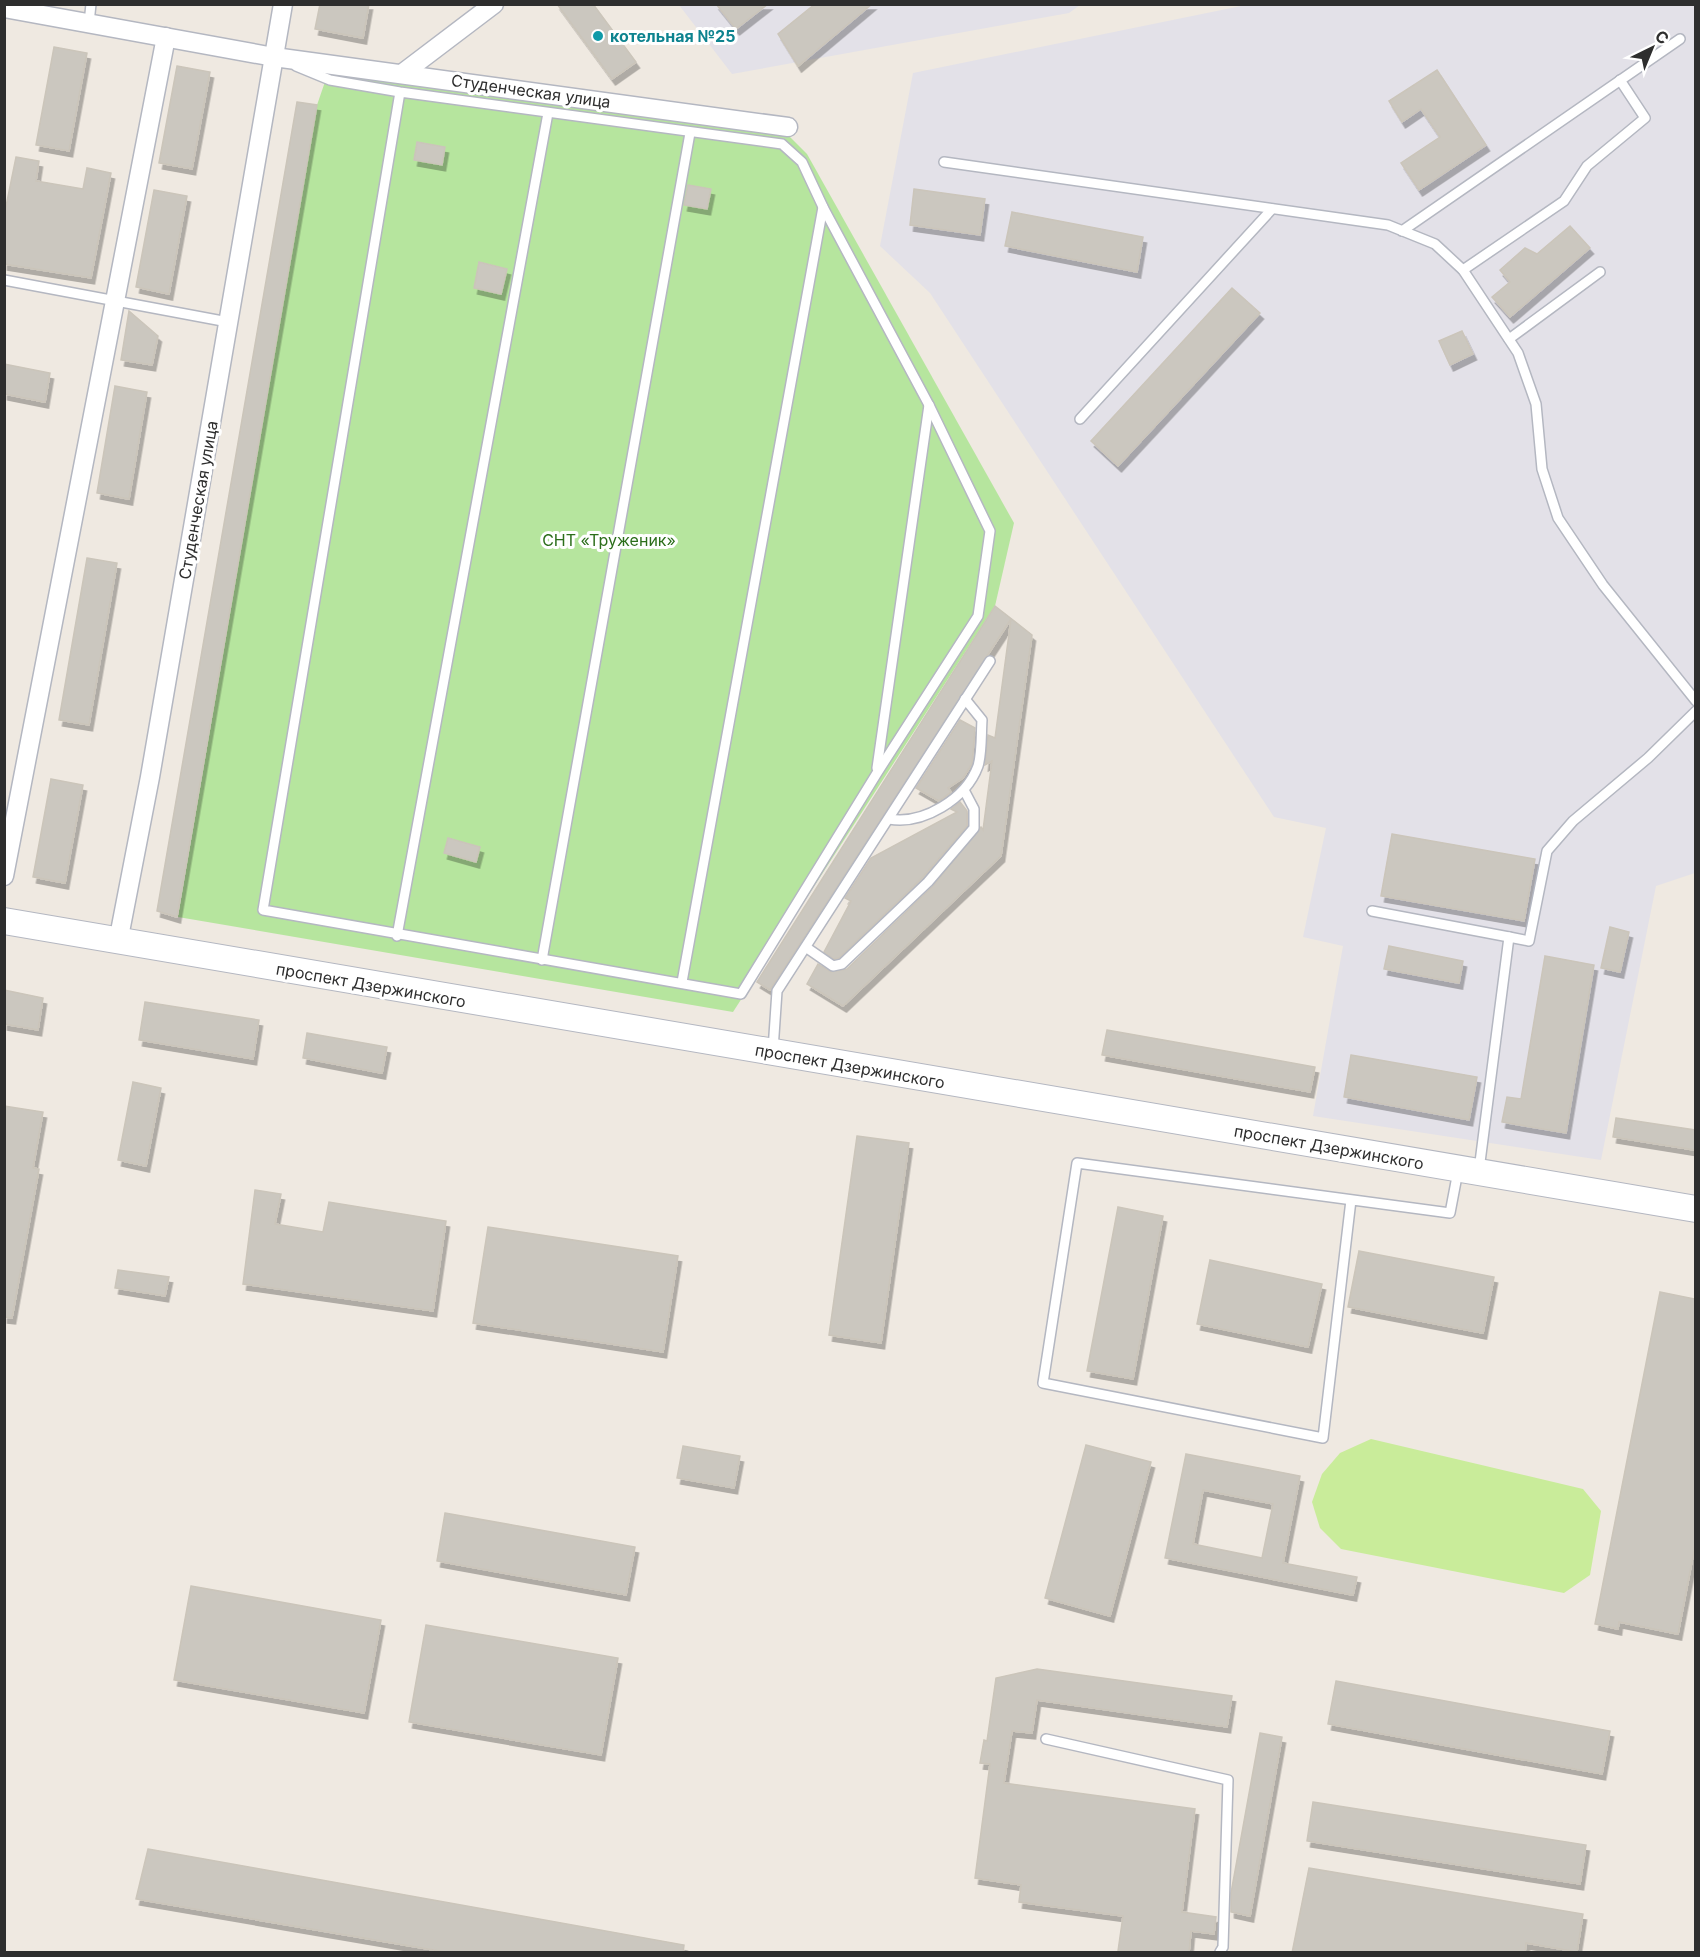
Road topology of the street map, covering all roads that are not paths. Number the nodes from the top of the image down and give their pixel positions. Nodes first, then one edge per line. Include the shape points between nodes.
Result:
1 (91, 4) edge
2 (283, 4) edge
3 (494, 4) edge
4 (4, 8) edge
5 (89, 23) junction
6 (166, 37) junction
7 (1680, 39) dead end
8 (274, 57) junction
9 (403, 73) junction
10 (1620, 80) junction
11 (400, 92) junction
12 (548, 113) junction
13 (788, 127) dead end
14 (690, 132) junction
15 (944, 162) dead end
16 (823, 207) junction
17 (1272, 209) junction
18 (1402, 231) junction
19 (1463, 270) junction
20 (1600, 272) dead end
21 (4, 280) edge
22 (115, 301) junction
23 (228, 322) junction
24 (1509, 339) junction
25 (929, 405) junction
26 (1080, 419) dead end
27 (990, 661) dead end
28 (966, 699) junction
29 (1695, 701) edge
30 (1695, 711) edge
31 (877, 774) junction
32 (964, 790) junction
33 (889, 819) junction
34 (4, 876) edge
35 (1372, 911) dead end
36 (4, 921) edge
37 (398, 936) junction
38 (1509, 937) junction
39 (118, 942) junction
40 (807, 948) junction
41 (542, 960) junction
42 (682, 982) junction
43 (772, 1053) junction
44 (1469, 1171) junction
45 (1351, 1200) junction
46 (1695, 1209) edge
47 (1046, 1739) dead end
48 (1220, 1953) edge

1 - 5 lane
2 - 8 street, Студенческая улица
3 - 9 street
4 - 5 street, Студенческая улица
5 - 6 street, Студенческая улица
6 - 8 street, Студенческая улица
6 - 22 street
7 - 10 lane
8 - 9 street, Студенческая улица
8 - 11 lane via 330,80
8 - 23 street, Студенческая улица
9 - 13 street, Студенческая улица
10 - 18 lane
10 - 19 lane via 1645,118 1587,166 1564,201
11 - 12 lane
11 - 37 lane via 262,910
12 - 14 lane
12 - 37 lane
14 - 16 lane via 782,144 802,162
14 - 41 lane
15 - 17 lane
16 - 25 lane
16 - 42 lane
17 - 18 lane via 1388,225
17 - 26 lane
18 - 19 lane via 1435,244
19 - 24 lane
20 - 24 lane
21 - 22 lane
22 - 23 lane
22 - 34 street
23 - 39 street, Студенческая улица
24 - 29 lane via 1518,353 1536,405 1542,469 1558,518 1603,585
25 - 31 lane
25 - 31 lane via 990,531 978,616
27 - 28 lane
28 - 32 lane via 982,720 978,765
28 - 33 lane
30 - 38 lane via 1648,758 1573,821 1547,851 1529,941
31 - 42 lane via 741,994
32 - 33 lane via 925,816 904,822
32 - 40 lane via 975,809 974,828 928,882 842,964 833,966
33 - 40 lane
35 - 38 lane
36 - 39 main road, проспект Дзержинского
37 - 41 lane
38 - 44 lane
39 - 43 main road, проспект Дзержинского
40 - 43 lane via 777,992
41 - 42 lane
43 - 44 main road, проспект Дзержинского
44 - 45 lane via 1450,1214
44 - 46 main road, проспект Дзержинского
45 - 45 lane via 1077,1163 1043,1383 1323,1438
47 - 48 lane via 1228,1780

